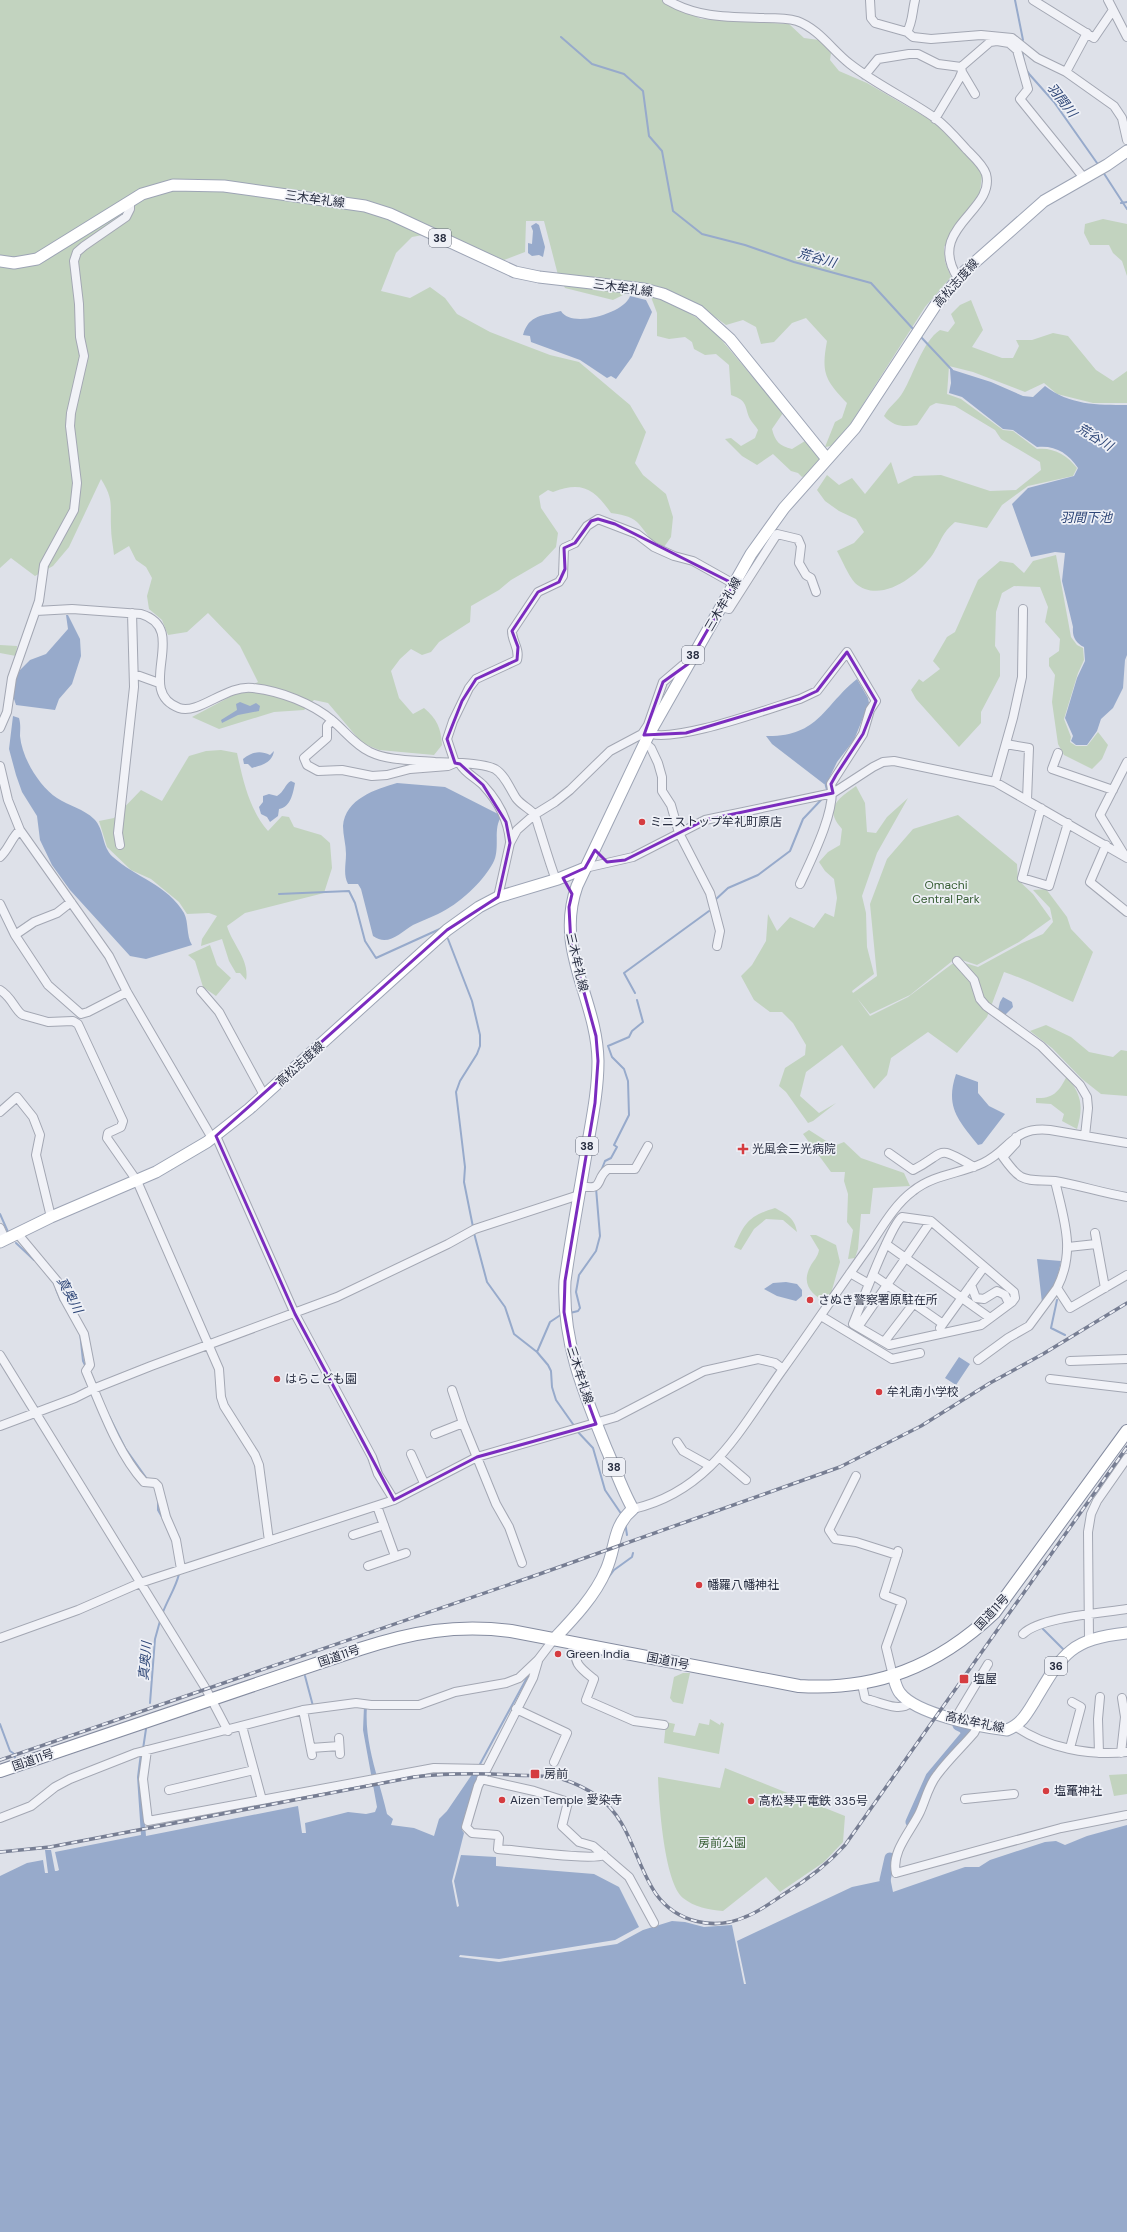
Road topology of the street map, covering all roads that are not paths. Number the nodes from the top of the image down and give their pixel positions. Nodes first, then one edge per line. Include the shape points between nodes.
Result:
1 (667, 0) edge
2 (870, 0) edge
3 (915, 0) edge
4 (1033, 0) edge
5 (1108, 0) edge
6 (1113, 10) junction
7 (907, 32) junction
8 (1087, 33) junction
9 (1127, 37) edge
10 (1015, 43) junction
11 (961, 69) junction
12 (1066, 72) junction
13 (865, 75) junction
14 (975, 94) dead end
15 (935, 119) junction
16 (1127, 140) edge
17 (1127, 151) edge
18 (1084, 178) junction
19 (130, 202) junction
20 (0, 261) edge
21 (958, 278) junction
22 (827, 459) junction
23 (734, 584) junction
24 (816, 592) dead end
25 (720, 607) junction
26 (1023, 609) dead end
27 (36, 611) junction
28 (132, 613) junction
29 (134, 674) junction
30 (159, 683) junction
31 (332, 720) junction
32 (0, 728) edge
33 (646, 736) junction
34 (1006, 744) junction
35 (1058, 753) dead end
36 (1127, 762) edge
37 (458, 763) junction
38 (0, 766) edge
39 (995, 782) junction
40 (1113, 790) junction
41 (833, 793) junction
42 (1027, 800) junction
43 (1041, 808) junction
44 (534, 815) junction
45 (1068, 823) junction
46 (20, 830) junction
47 (679, 833) junction
48 (510, 843) junction
49 (120, 845) dead end
50 (1106, 845) junction
51 (596, 848) junction
52 (0, 857) edge
53 (1127, 858) edge
54 (607, 862) junction
55 (585, 868) junction
56 (557, 880) junction
57 (800, 884) dead end
58 (498, 897) junction
59 (71, 902) junction
60 (1, 909) edge
61 (1127, 912) edge
62 (570, 914) junction
63 (15, 935) junction
64 (717, 946) dead end
65 (957, 961) dead end
66 (0, 990) edge
67 (201, 991) dead end
68 (127, 992) junction
69 (264, 1095) junction
70 (0, 1112) edge
71 (1085, 1136) junction
72 (214, 1137) junction
73 (1016, 1137) junction
74 (1127, 1143) edge
75 (648, 1146) dead end
76 (889, 1153) dead end
77 (974, 1167) junction
78 (137, 1181) junction
79 (1055, 1182) junction
80 (580, 1191) junction
81 (1127, 1197) edge
82 (51, 1217) junction
83 (931, 1221) junction
84 (0, 1228) edge
85 (17, 1233) junction
86 (1095, 1233) dead end
87 (2, 1241) edge
88 (886, 1244) junction
89 (1096, 1244) junction
90 (1068, 1247) junction
91 (906, 1258) junction
92 (984, 1267) junction
93 (850, 1273) junction
94 (874, 1275) junction
95 (1127, 1275) edge
96 (869, 1284) junction
97 (887, 1285) junction
98 (971, 1285) junction
99 (1057, 1288) junction
100 (1105, 1288) junction
101 (962, 1298) junction
102 (914, 1303) junction
103 (1009, 1304) junction
104 (295, 1314) junction
105 (821, 1316) junction
106 (990, 1318) junction
107 (943, 1324) junction
108 (858, 1327) junction
109 (935, 1335) junction
110 (884, 1342) junction
111 (209, 1345) junction
112 (920, 1353) dead end
113 (0, 1355) edge
114 (1127, 1359) edge
115 (978, 1360) dead end
116 (1070, 1360) dead end
117 (783, 1369) junction
118 (1050, 1379) dead end
119 (1127, 1388) edge
120 (93, 1389) junction
121 (452, 1390) dead end
122 (36, 1413) junction
123 (462, 1423) junction
124 (596, 1424) junction
125 (0, 1426) edge
126 (1127, 1431) edge
127 (435, 1434) dead end
128 (677, 1442) dead end
129 (411, 1454) dead end
130 (477, 1457) junction
131 (719, 1457) junction
132 (1127, 1458) edge
133 (710, 1466) junction
134 (856, 1476) dead end
135 (746, 1480) dead end
136 (424, 1483) junction
137 (394, 1500) junction
138 (377, 1506) junction
139 (627, 1515) junction
140 (384, 1525) junction
141 (353, 1535) dead end
142 (269, 1540) junction
143 (406, 1553) dead end
144 (395, 1556) junction
145 (522, 1563) dead end
146 (368, 1566) dead end
147 (181, 1569) junction
148 (140, 1582) junction
149 (1127, 1609) edge
150 (1088, 1616) junction
151 (1127, 1633) edge
152 (1023, 1634) dead end
153 (0, 1638) edge
154 (554, 1639) junction
155 (1090, 1639) junction
156 (577, 1644) junction
157 (538, 1660) junction
158 (988, 1664) dead end
159 (893, 1676) junction
160 (863, 1689) dead end
161 (1100, 1697) dead end
162 (1122, 1698) dead end
163 (211, 1700) junction
164 (1072, 1702) dead end
165 (910, 1703) junction
166 (516, 1709) junction
167 (302, 1710) junction
168 (955, 1719) junction
169 (978, 1724) junction
170 (664, 1725) dead end
171 (242, 1726) junction
172 (1016, 1726) junction
173 (228, 1731) junction
174 (340, 1746) dead end
175 (1070, 1748) junction
176 (147, 1750) junction
177 (1124, 1752) edge
178 (1099, 1753) junction
179 (554, 1762) dead end
180 (486, 1769) junction
181 (254, 1770) junction
182 (0, 1771) edge
183 (481, 1779) junction
184 (169, 1790) dead end
185 (1014, 1794) dead end
186 (964, 1799) dead end
187 (262, 1800) junction
188 (1127, 1815) edge
189 (0, 1818) edge
190 (604, 1855) junction
191 (654, 1923) dead end

1 - 13 street via 680,8 702,15 796,20 812,28
2 - 7 street via 871,18 875,23
3 - 7 street via 912,12 914,17
4 - 8 street
5 - 6 street
6 - 8 street via 1094,38
6 - 9 street
7 - 10 street via 913,37 931,39 1004,36
8 - 12 street
10 - 11 street via 990,42
10 - 12 street via 1037,58
10 - 18 street via 1028,89 1020,99
11 - 13 street via 938,64 918,54 909,54 878,59
11 - 14 street
11 - 15 street
12 - 16 street via 1114,106 1122,118
13 - 15 street
15 - 21 street via 978,162 986,174 986,188 951,241 948,254 950,267
17 - 18 main road, 高松志度線
18 - 21 main road, 高松志度線 via 1044,201
19 - 20 main road, 三木牟礼線 / 38 via 37,259 14,263
19 - 22 main road, 三木牟礼線 / 38 via 142,194 157,189 189,184 224,186 354,204 390,214 515,272 663,294 699,311 730,339
19 - 27 street via 126,217 84,246 74,261 84,356 70,426 77,484 76,497 74,510 44,565
21 - 22 main road, 高松志度線 via 919,328 855,428
22 - 23 main road, 三木牟礼線 / 38 via 767,530
23 - 25 main road, 三木牟礼線 / 38
23 - 37 street via 693,561 659,549 637,534 615,524 598,519 592,522 575,543 564,548 565,569 559,582 538,592 512,631 512,637 518,647 517,660 476,678 469,688 453,721 448,739
24 - 25 street via 811,578 806,575 799,563 801,546 798,539 777,534 729,610
25 - 33 main road, 三木牟礼線 / 38
26 - 34 street via 1022,677
27 - 28 street via 72,609
27 - 32 street via 12,678 7,712
28 - 29 street
28 - 30 street via 150,617 162,634 164,646
29 - 30 street
29 - 49 street via 118,833
30 - 31 street via 163,695 170,703 181,709 199,707 235,689 253,688 299,701
31 - 37 street via 361,747 372,753 402,759
31 - 37 street via 327,726 327,738 304,758 307,766 318,771 342,770 372,776
33 - 41 street via 686,733 800,699 816,691 847,652 876,702 870,710 863,734 831,784
33 - 44 street via 610,751 555,802
33 - 47 street via 658,763 662,791 671,805
33 - 51 main road, 三木牟礼線 / 38
34 - 39 street
34 - 42 street via 1029,748
35 - 40 street via 1052,769
36 - 40 street
37 - 44 street via 487,767 499,772 521,806
37 - 48 street via 483,785 503,813
38 - 46 street via 8,800
39 - 41 street via 894,761 882,762
39 - 42 street
40 - 53 street via 1100,816
41 - 47 street via 705,820
41 - 57 street via 815,853
42 - 43 street
43 - 45 street
43 - 45 street via 1022,878 1049,886
44 - 48 street via 517,830
44 - 56 street
45 - 50 street
46 - 52 street
46 - 59 street
47 - 54 street via 633,857
47 - 64 street via 710,893 720,932
48 - 58 street
50 - 53 street
50 - 61 street via 1090,882
51 - 54 street
51 - 55 main road, 三木牟礼線 / 38
54 - 55 street
55 - 56 main road, 高松志度線
55 - 62 main road, 三木牟礼線 / 38 via 574,894
56 - 58 main road, 高松志度線
56 - 62 main road via 571,888
58 - 69 main road, 高松志度線 via 447,930
59 - 63 street via 57,913 34,922
59 - 68 street via 109,956
60 - 63 street
62 - 80 main road, 三木牟礼線 / 38 via 571,945 596,1036 598,1060 595,1103
63 - 68 street via 48,985 81,1014
65 - 71 street via 974,980 980,999 986,1006 1041,1046 1080,1085 1087,1097
66 - 78 street via 13,1000 19,1013 23,1015 48,1022 73,1021 78,1024 123,1121 121,1127 108,1133 107,1138
67 - 69 street via 219,1012
68 - 72 street
69 - 72 main road, 高松志度線
70 - 82 street via 17,1097 33,1117 40,1134 36,1155
71 - 73 street via 1038,1129
71 - 74 street
72 - 78 main road, 高松志度線 via 173,1163
72 - 104 street
73 - 77 street via 992,1157
73 - 79 street via 1016,1143 1003,1157 1017,1176
75 - 80 street via 635,1169 608,1168 598,1186
76 - 77 street via 913,1170 940,1152 947,1152
77 - 93 street via 936,1178 913,1191 894,1212
78 - 82 main road, 高松志度線
78 - 111 street
79 - 81 street
79 - 90 street
80 - 104 street via 473,1229 448,1244 357,1288
80 - 124 main road, 三木牟礼線 / 38 via 565,1280 564,1312 573,1361
82 - 85 main road, 高松志度線
83 - 88 street via 902,1217
83 - 91 street
83 - 92 street
84 - 87 street
85 - 87 main road, 高松志度線
85 - 120 street via 53,1274 81,1326 90,1365 86,1371
86 - 89 street
88 - 91 street
88 - 94 street
89 - 90 street
89 - 100 street
90 - 99 street via 1064,1275
91 - 97 street
91 - 101 street
92 - 98 street
92 - 103 street via 1014,1292 1015,1298
93 - 96 street
93 - 105 street
94 - 96 street
94 - 97 street
95 - 100 street
96 - 108 street via 852,1324
97 - 102 street
97 - 108 street
98 - 101 street
98 - 103 street via 976,1298 984,1299 997,1291 1005,1295
99 - 100 street via 1070,1308
99 - 115 street via 1029,1326
101 - 106 street
101 - 107 street
102 - 107 street
102 - 110 street
103 - 106 street
104 - 111 street
104 - 137 street
105 - 112 street via 892,1359
105 - 117 street
106 - 109 street via 981,1325
107 - 109 street
108 - 110 street
109 - 110 street via 889,1345
111 - 120 street
111 - 142 street via 219,1369 224,1406 259,1465
113 - 122 street
114 - 116 street
117 - 124 street via 775,1362 758,1358 704,1371 628,1411
117 - 131 street via 751,1418
118 - 119 street
120 - 122 street
120 - 147 street via 120,1447 139,1477 144,1482 155,1483 158,1486 166,1517 176,1540
121 - 123 street
122 - 125 street
122 - 148 street
123 - 127 street
123 - 130 street
124 - 130 street
124 - 139 main road, 三木牟礼線 / 38
126 - 159 highway, 国道11号 via 994,1613 945,1653
128 - 133 street via 683,1451
129 - 136 street
130 - 136 street
130 - 145 street
131 - 133 street
131 - 135 street
132 - 150 street via 1097,1500 1091,1514 1088,1532
133 - 139 street via 683,1490
134 - 159 street via 829,1530 835,1539 898,1553 884,1595 902,1602 886,1647
136 - 137 street
137 - 138 street
138 - 140 street
138 - 142 street
139 - 154 main road via 612,1543 607,1569 598,1587
140 - 141 street
140 - 144 street
142 - 147 street
143 - 144 street
144 - 146 street
147 - 148 street
148 - 153 street via 78,1610
148 - 163 street
149 - 150 street
150 - 152 street via 1042,1623
150 - 155 street
151 - 155 main road, 高松牟礼線 / 36
154 - 156 highway, 国道11号
154 - 157 street
154 - 163 highway, 国道11号 via 484,1628 447,1628 412,1633 360,1648
155 - 172 main road, 高松牟礼線 / 36 via 1078,1644 1066,1654
156 - 159 highway, 国道11号 via 799,1686 847,1686
156 - 170 street via 574,1657 576,1662 594,1679 586,1700 629,1720
157 - 166 street via 533,1678
157 - 167 street via 519,1678 506,1684 455,1692 419,1705 371,1705 356,1702
158 - 168 street
159 - 165 main road, 高松牟礼線 via 900,1693
160 - 165 street via 866,1698 870,1700 898,1707
161 - 178 street
162 - 177 street via 1125,1717
163 - 173 street
163 - 182 highway, 国道11号
164 - 175 street via 1081,1707
165 - 168 main road, 高松牟礼線 via 923,1710
166 - 179 street via 567,1733
166 - 180 street
167 - 171 street
167 - 174 street via 311,1752
168 - 169 main road, 高松牟礼線
169 - 172 main road, 高松牟礼線 via 1007,1730
169 - 188 street via 974,1733 931,1785 919,1814 900,1845 894,1866 896,1873 1061,1828
171 - 173 street
171 - 181 street
172 - 175 street via 1038,1740
173 - 176 street
175 - 178 street
176 - 187 street via 143,1779 148,1821
176 - 189 street via 70,1779 54,1787 31,1806
177 - 178 street
180 - 183 street
180 - 187 street via 434,1768
181 - 184 street
181 - 187 street
183 - 190 street via 568,1802 562,1826 579,1842 593,1846
183 - 190 street via 466,1827 472,1833 497,1835 498,1848 580,1856
185 - 186 street
190 - 191 street via 632,1881

